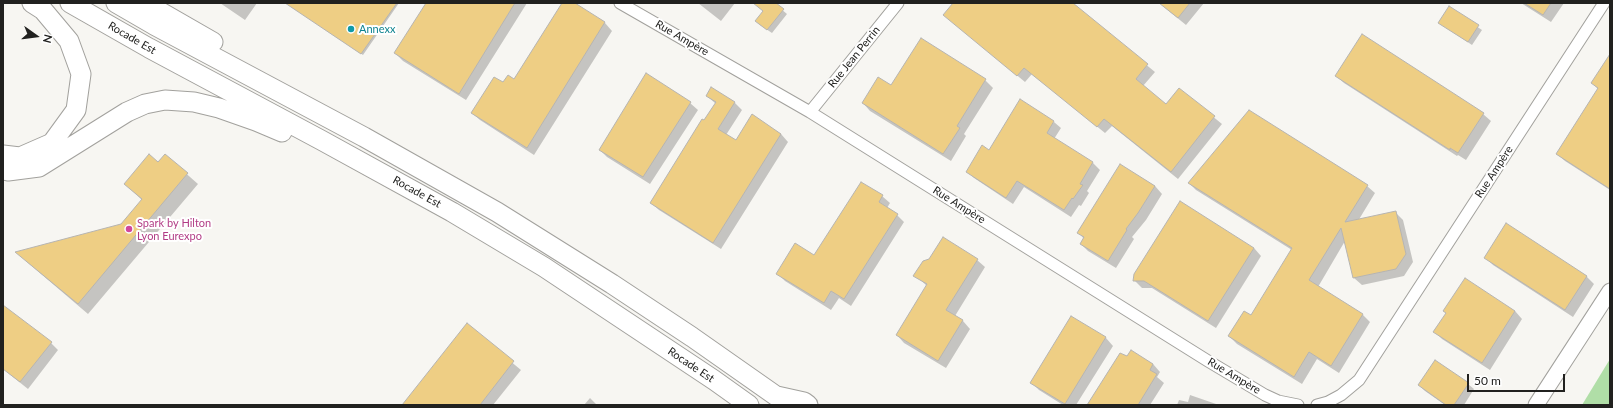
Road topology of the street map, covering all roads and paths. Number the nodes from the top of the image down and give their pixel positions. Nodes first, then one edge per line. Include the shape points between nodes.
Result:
1 (32, 3) edge
2 (70, 3) edge
3 (116, 3) edge
4 (145, 3) edge
5 (620, 3) edge
6 (898, 3) edge
7 (1604, 3) edge
8 (297, 101) junction
9 (810, 112) junction
10 (321, 140) junction
11 (3, 155) edge
12 (3, 170) edge
13 (1610, 291) edge
14 (783, 400) edge
15 (750, 405) edge
16 (808, 405) edge
17 (1298, 405) edge
18 (1317, 405) edge
19 (1536, 405) edge

1 - 11 highway via 43,10 69,41 81,74 76,110 52,143 20,157
2 - 10 highway, Rocade Est
3 - 8 highway, Rocade Est
4 - 8 highway via 283,81
5 - 9 street, Rue Ampère
6 - 9 street, Rue Jean Perrin
7 - 18 street, Rue Ampère via 1359,380 1341,395
8 - 14 highway, Rocade Est via 496,212 612,284
9 - 17 street, Rue Ampère via 1208,361 1278,401
10 - 12 highway via 288,135 256,120 194,102 165,100 145,104 127,112 39,167
10 - 15 highway, Rocade Est via 452,212 544,267
13 - 19 main road
14 - 16 highway via 804,402

